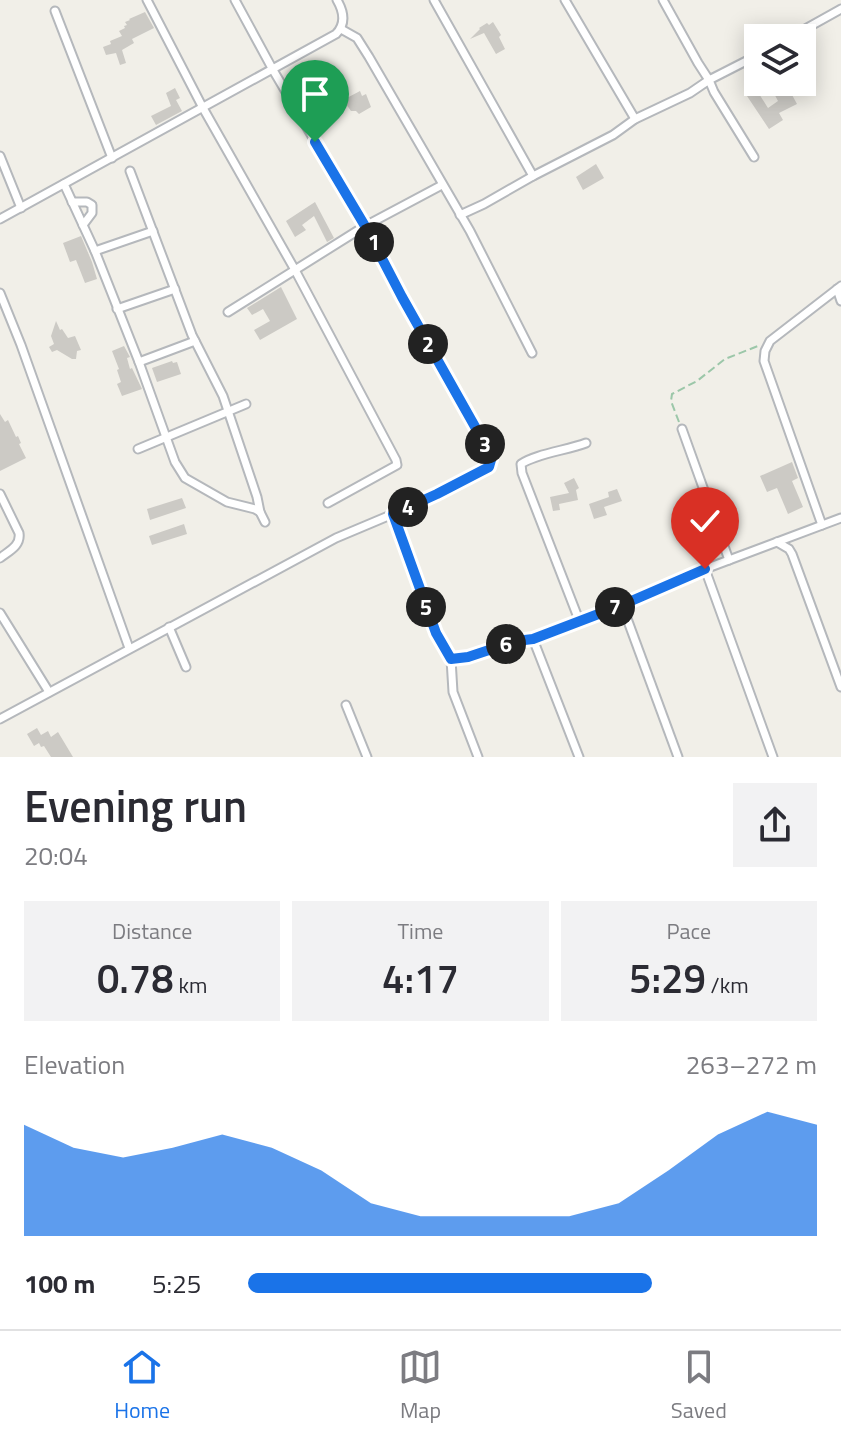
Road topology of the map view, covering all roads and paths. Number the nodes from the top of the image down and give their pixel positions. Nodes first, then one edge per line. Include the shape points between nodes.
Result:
1 (147, 0) edge
2 (235, 0) edge
3 (337, 0) edge
4 (434, 0) edge
5 (565, 0) edge
6 (663, 0) edge
7 (841, 9) edge
8 (55, 11) dead end
9 (814, 24) edge
10 (341, 29) junction
11 (744, 62) edge
12 (273, 70) junction
13 (709, 80) junction
14 (203, 108) junction
15 (635, 119) junction
16 (0, 156) edge
17 (754, 157) dead end
18 (112, 158) junction
19 (130, 171) dead end
20 (533, 176) junction
21 (64, 184) junction
22 (442, 185) junction
23 (72, 202) junction
24 (21, 208) junction
25 (460, 215) junction
26 (0, 219) edge
27 (83, 225) junction
28 (365, 226) junction
29 (153, 231) junction
30 (95, 251) junction
31 (295, 270) junction
32 (839, 288) edge
33 (175, 289) junction
34 (0, 293) edge
35 (841, 301) edge
36 (117, 309) junction
37 (228, 312) dead end
38 (195, 341) junction
39 (770, 341) junction
40 (532, 353) dead end
41 (139, 362) junction
42 (246, 404) dead end
43 (228, 412) junction
44 (682, 429) joint
45 (167, 438) junction
46 (586, 443) dead end
47 (487, 448) joint
48 (138, 449) dead end
49 (0, 494) edge
50 (328, 503) dead end
51 (260, 512) junction
52 (393, 514) junction
53 (841, 518) edge
54 (265, 522) dead end
55 (822, 525) junction
56 (777, 542) junction
57 (0, 558) edge
58 (729, 560) junction
59 (705, 569) junction
60 (622, 605) junction
61 (0, 613) edge
62 (579, 620) junction
63 (169, 627) junction
64 (533, 639) junction
65 (129, 648) junction
66 (451, 659) junction
67 (186, 667) dead end
68 (841, 687) edge
69 (49, 692) junction
70 (346, 705) dead end
71 (0, 719) edge
72 (367, 757) edge
73 (478, 757) edge
74 (579, 757) edge
75 (678, 757) edge
76 (773, 757) edge

1 - 14 street
2 - 12 street
3 - 10 street via 343,14
4 - 20 street
5 - 15 street
6 - 13 street
7 - 9 street
8 - 18 street
10 - 12 street
10 - 22 street via 357,38
11 - 13 street
12 - 14 street
12 - 28 street
13 - 15 street
13 - 17 street
14 - 18 street
14 - 31 street
15 - 20 street
16 - 24 street
18 - 21 street
19 - 29 street
20 - 25 street
21 - 23 street
21 - 24 street
22 - 25 street
22 - 28 street
23 - 27 street
23 - 27 street via 92,205
24 - 26 street
25 - 40 street
27 - 30 street
28 - 31 street
28 - 47 street
29 - 30 street
29 - 33 street
30 - 36 street
31 - 37 street
31 - 50 street via 397,465
32 - 35 street
32 - 39 street
33 - 36 street
33 - 38 street
34 - 65 street
36 - 41 street
38 - 41 street
38 - 43 street
39 - 44 path via 725,359 672,394
39 - 55 street via 764,361
41 - 45 street
42 - 43 street
43 - 45 street
43 - 51 street
44 - 58 street
45 - 48 street
45 - 51 street via 185,478 227,502
46 - 62 street via 521,464
47 - 52 path via 489,467
49 - 57 street via 20,539
51 - 54 street
52 - 63 street via 336,538
52 - 66 street via 436,633
53 - 55 street
55 - 56 street
56 - 58 street
56 - 68 street via 792,554
58 - 59 street
59 - 60 street
59 - 76 street
60 - 62 street
60 - 75 street
61 - 69 street
62 - 64 street
63 - 65 street
63 - 67 street
64 - 66 street
64 - 74 street
65 - 69 street
66 - 73 street via 453,692
69 - 71 street
70 - 72 street

